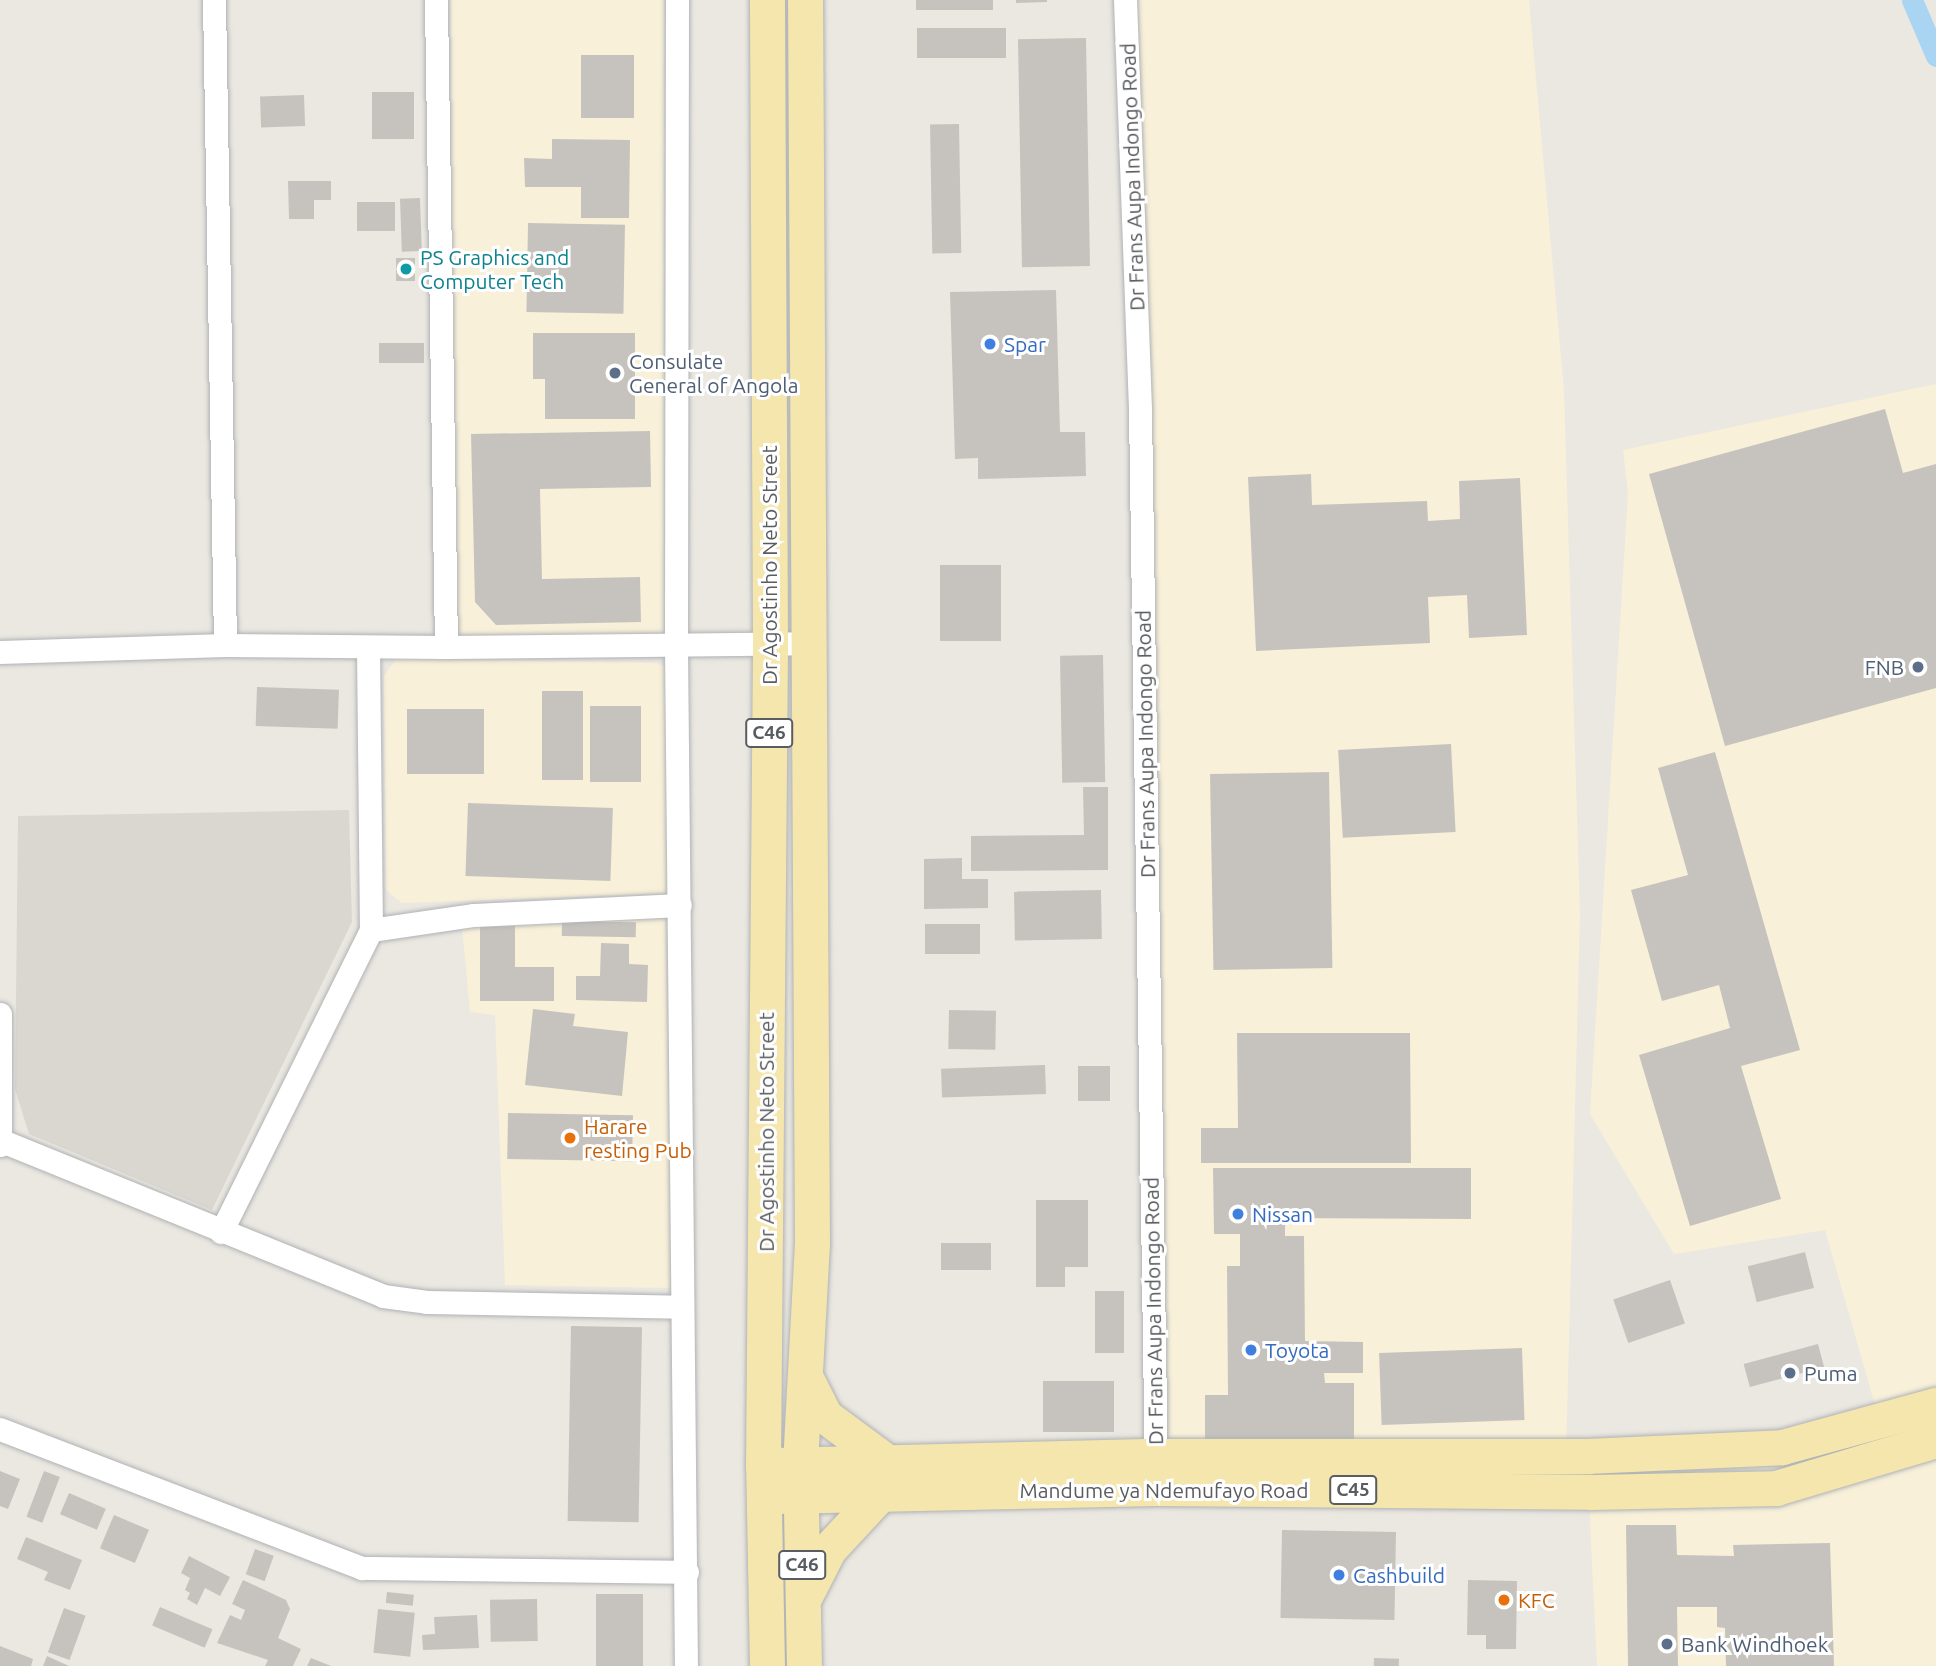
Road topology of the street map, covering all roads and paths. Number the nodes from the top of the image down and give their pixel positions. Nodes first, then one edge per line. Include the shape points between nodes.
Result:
1 (214, 0) edge
2 (436, 0) edge
3 (677, 0) edge
4 (767, 0) edge
5 (805, 0) edge
6 (1125, 0) edge
7 (769, 643) junction
8 (809, 643) junction
9 (225, 645) junction
10 (368, 647) junction
11 (676, 647) junction
12 (446, 648) junction
13 (0, 652) edge
14 (680, 905) junction
15 (371, 930) junction
16 (0, 1014) edge
17 (1, 1143) edge
18 (221, 1232) junction
19 (682, 1307) junction
20 (805, 1376) junction
21 (1936, 1405) edge
22 (0, 1429) edge
23 (1936, 1440) edge
24 (1156, 1472) junction
25 (884, 1478) junction
26 (800, 1479) junction
27 (763, 1481) junction
28 (687, 1572) junction
29 (803, 1601) junction
30 (686, 1666) edge
31 (767, 1666) edge
32 (804, 1666) edge

1 - 9 street
2 - 12 street
3 - 11 street
4 - 7 main road, Dr Agostinho Neto Street / C46
5 - 8 main road, Dr Agostinho Neto Street / C46
6 - 24 street, Dr Frans Aupa Indongo Road via 1140,424
7 - 8 street
7 - 11 street
7 - 27 main road, Dr Agostinho Neto Street / C46
8 - 20 main road, Dr Agostinho Neto Street / C46 via 812,1244
9 - 10 street
9 - 13 street
10 - 12 street
10 - 15 street
11 - 12 street
11 - 14 street
14 - 15 street via 474,915
14 - 19 street
15 - 18 street
16 - 17 street
17 - 18 street
18 - 19 street via 405,1300
19 - 28 street
20 - 25 main road via 825,1416
20 - 26 main road, Dr Agostinho Neto Street / C46
21 - 24 main road, Mandume ya Ndemufayo Road / C45 via 1782,1447
22 - 28 street via 362,1567
23 - 24 main road, Mandume ya Ndemufayo Road / C45 via 1776,1488 1591,1492
24 - 25 main road, Mandume ya Ndemufayo Road / C45
25 - 26 main road, Mandume ya Ndemufayo Road / C45
25 - 29 main road via 829,1549
26 - 27 main road, Mandume ya Ndemufayo Road / C45
26 - 29 main road, C46
27 - 31 main road, C46
28 - 30 street
29 - 32 main road, C46

